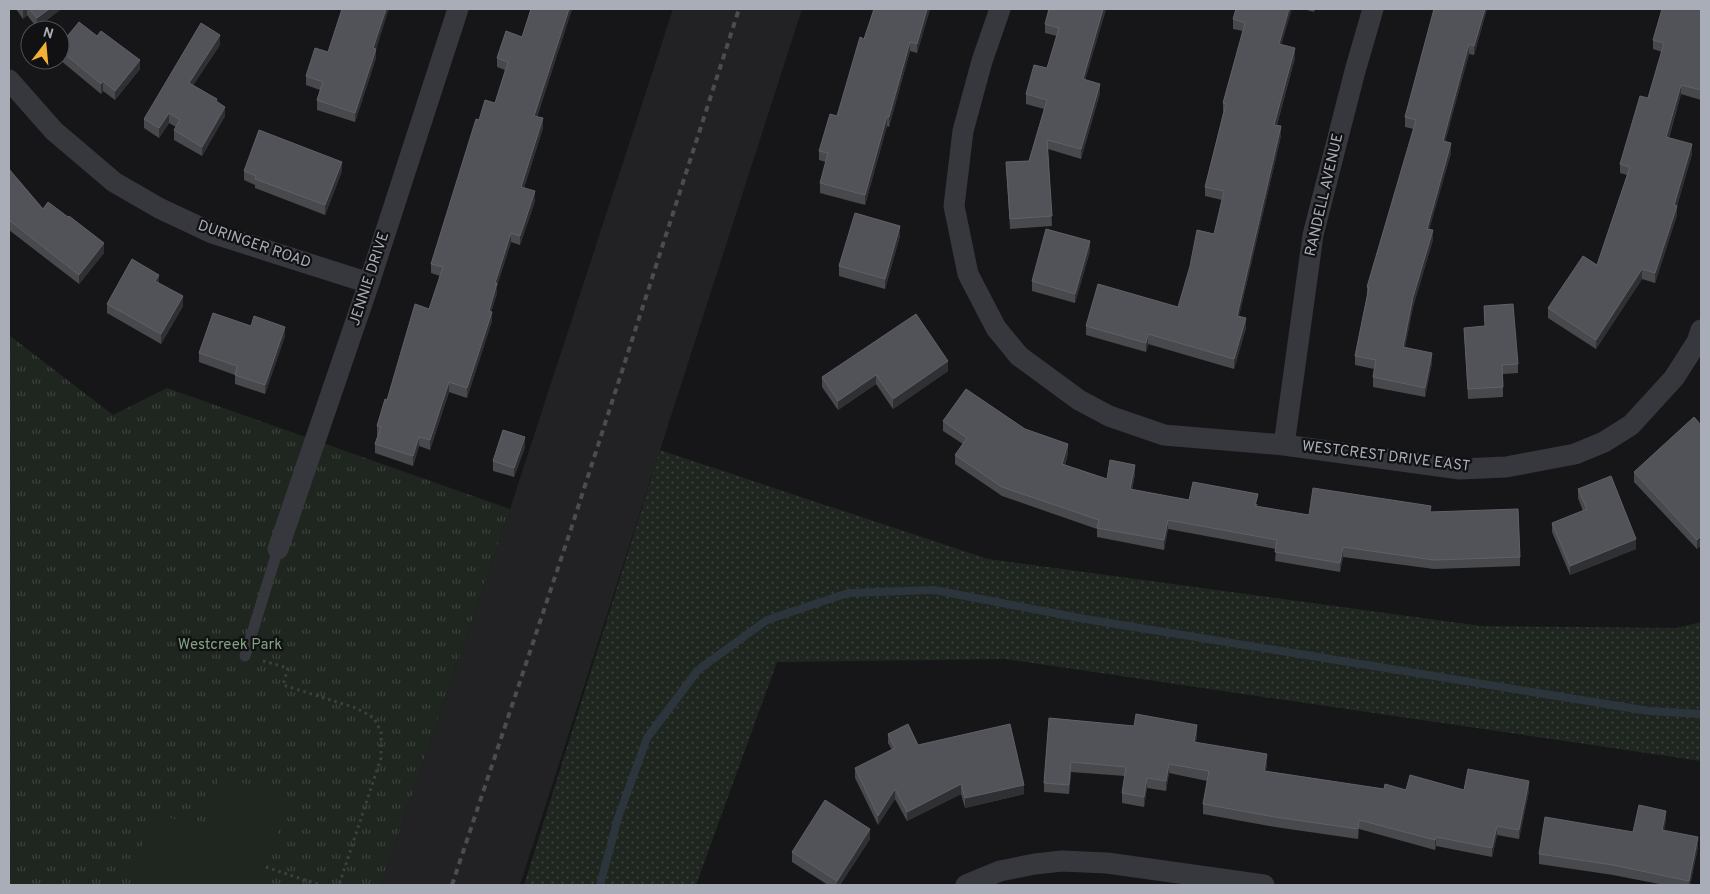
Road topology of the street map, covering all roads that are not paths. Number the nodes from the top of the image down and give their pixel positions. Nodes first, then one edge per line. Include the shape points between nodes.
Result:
1 (458, 9) edge
2 (1000, 9) edge
3 (1373, 9) edge
4 (9, 80) edge
5 (369, 283) junction
6 (1701, 330) edge
7 (1284, 444) junction
8 (278, 549) joint
9 (245, 656) road end
10 (966, 885) edge
11 (1264, 885) edge

1 - 5 street, JENNIE DRIVE
2 - 7 street, WESTCREST DRIVE EAST via 982,61 964,132 954,206 968,274 996,328 1019,356 1080,400 1109,416 1164,435
3 - 7 street, RANDELL AVENUE via 1313,235
4 - 5 street, DURINGER ROAD via 54,132 114,182 159,208 212,233
5 - 8 street, JENNIE DRIVE
6 - 7 street, WESTCREST DRIVE EAST via 1674,378 1631,426 1575,454 1506,467 1460,469
8 - 9 lane
10 - 11 street via 1000,871 1062,861 1106,863

